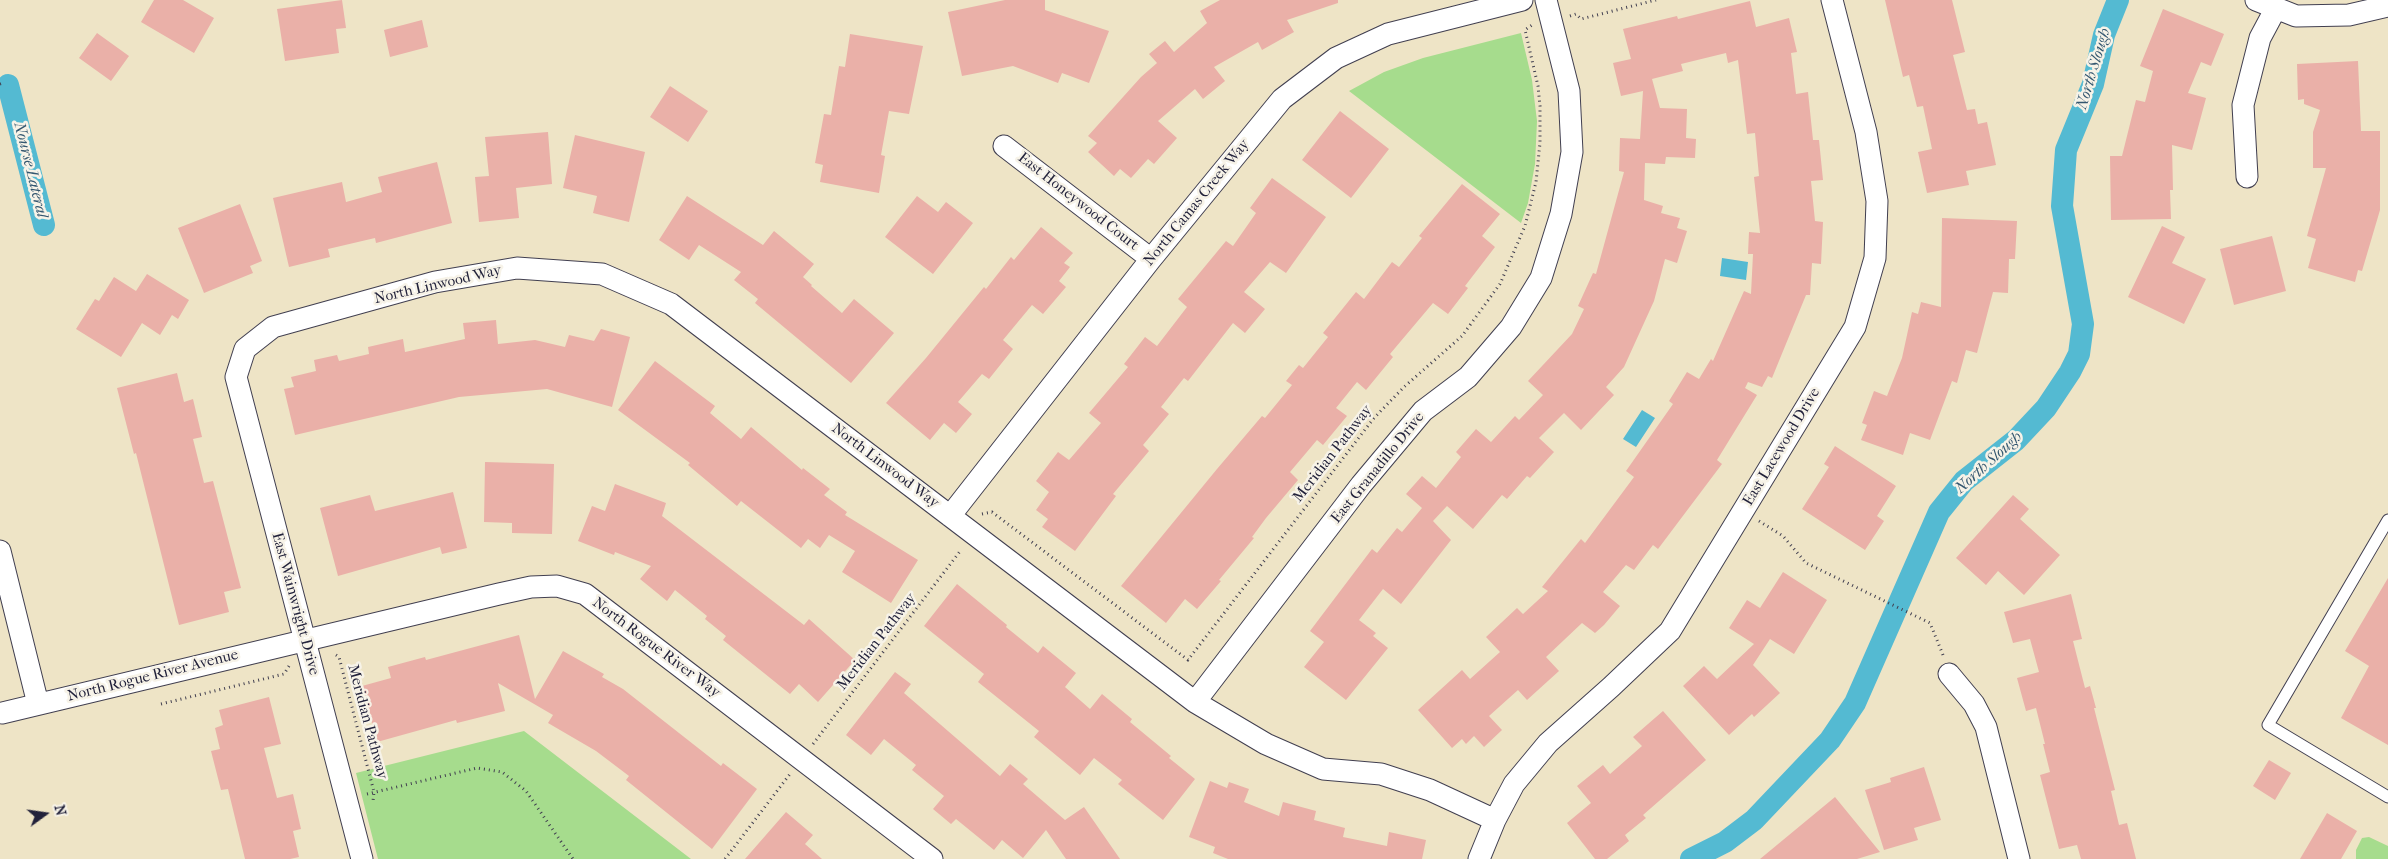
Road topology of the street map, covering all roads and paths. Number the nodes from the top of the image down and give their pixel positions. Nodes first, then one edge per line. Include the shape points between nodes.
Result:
1 (1522, 0) edge
2 (1546, 0) edge
3 (1656, 0) edge
4 (1832, 0) edge
5 (2256, 0) edge
6 (2388, 6) edge
7 (2276, 8) junction
8 (1576, 14) dead end
9 (1530, 26) dead end
10 (1004, 146) dead end
11 (2247, 177) dead end
12 (1151, 259) junction
13 (246, 349) joint
14 (983, 513) dead end
15 (950, 516) junction
16 (1757, 520) dead end
17 (2388, 520) edge
18 (962, 548) dead end
19 (0, 551) edge
20 (304, 639) junction
21 (339, 657) dead end
22 (290, 664) dead end
23 (1949, 674) joint
24 (1195, 702) junction
25 (38, 704) junction
26 (161, 704) dead end
27 (2, 713) dead end
28 (809, 749) dead end
29 (790, 774) dead end
30 (374, 792) junction
31 (2388, 797) edge
32 (373, 801) dead end
33 (1494, 820) junction
34 (362, 859) edge
35 (573, 859) edge
36 (725, 859) edge
37 (932, 859) edge
38 (1479, 859) edge
39 (2017, 859) edge

1 - 12 street, North Camas Creek Way via 1388,34 1336,58 1282,99
2 - 24 street, East Granadillo Drive via 1569,91 1572,152 1561,214 1541,278 1510,327 1468,377 1423,411 1361,486
3 - 8 path via 1581,19
4 - 33 street, East Lacewood Drive via 1866,132 1877,201 1876,258 1855,327 1670,631 1548,743 1514,784
5 - 7 street
6 - 7 street via 2349,15 2296,16
7 - 11 street via 2260,38 2243,105
9 - 14 path, Meridian Pathway via 1525,30 1540,106 1538,168 1525,226 1500,284 1462,336 1374,418 1188,660 992,512
10 - 12 street, East Honeywood Court
12 - 15 street, North Camas Creek Way
13 - 15 street, North Linwood Way via 273,327 435,282 517,268 602,274 671,304
13 - 20 street, East Wainwright Drive via 236,377
15 - 24 street, North Linwood Way
16 - 23 path via 1783,536 1806,563 1932,626
17 - 31 lane via 2268,725
18 - 28 path, Meridian Pathway
19 - 25 street
20 - 25 street, North Rogue River Avenue
20 - 34 street, East Wainwright Drive
20 - 37 street, North Rogue River Way via 531,587 557,586 585,594
21 - 30 path, Meridian Pathway
22 - 26 path via 284,674
23 - 39 street via 1974,704 1986,727
24 - 33 street, North Linwood Way via 1266,744 1323,769 1380,774 1430,790
25 - 27 street, North Rogue River Avenue
29 - 36 path
30 - 32 path, Meridian Pathway
30 - 35 path, Meridian Pathway via 477,768 502,772 526,791
33 - 38 street, East Lacewood Drive

